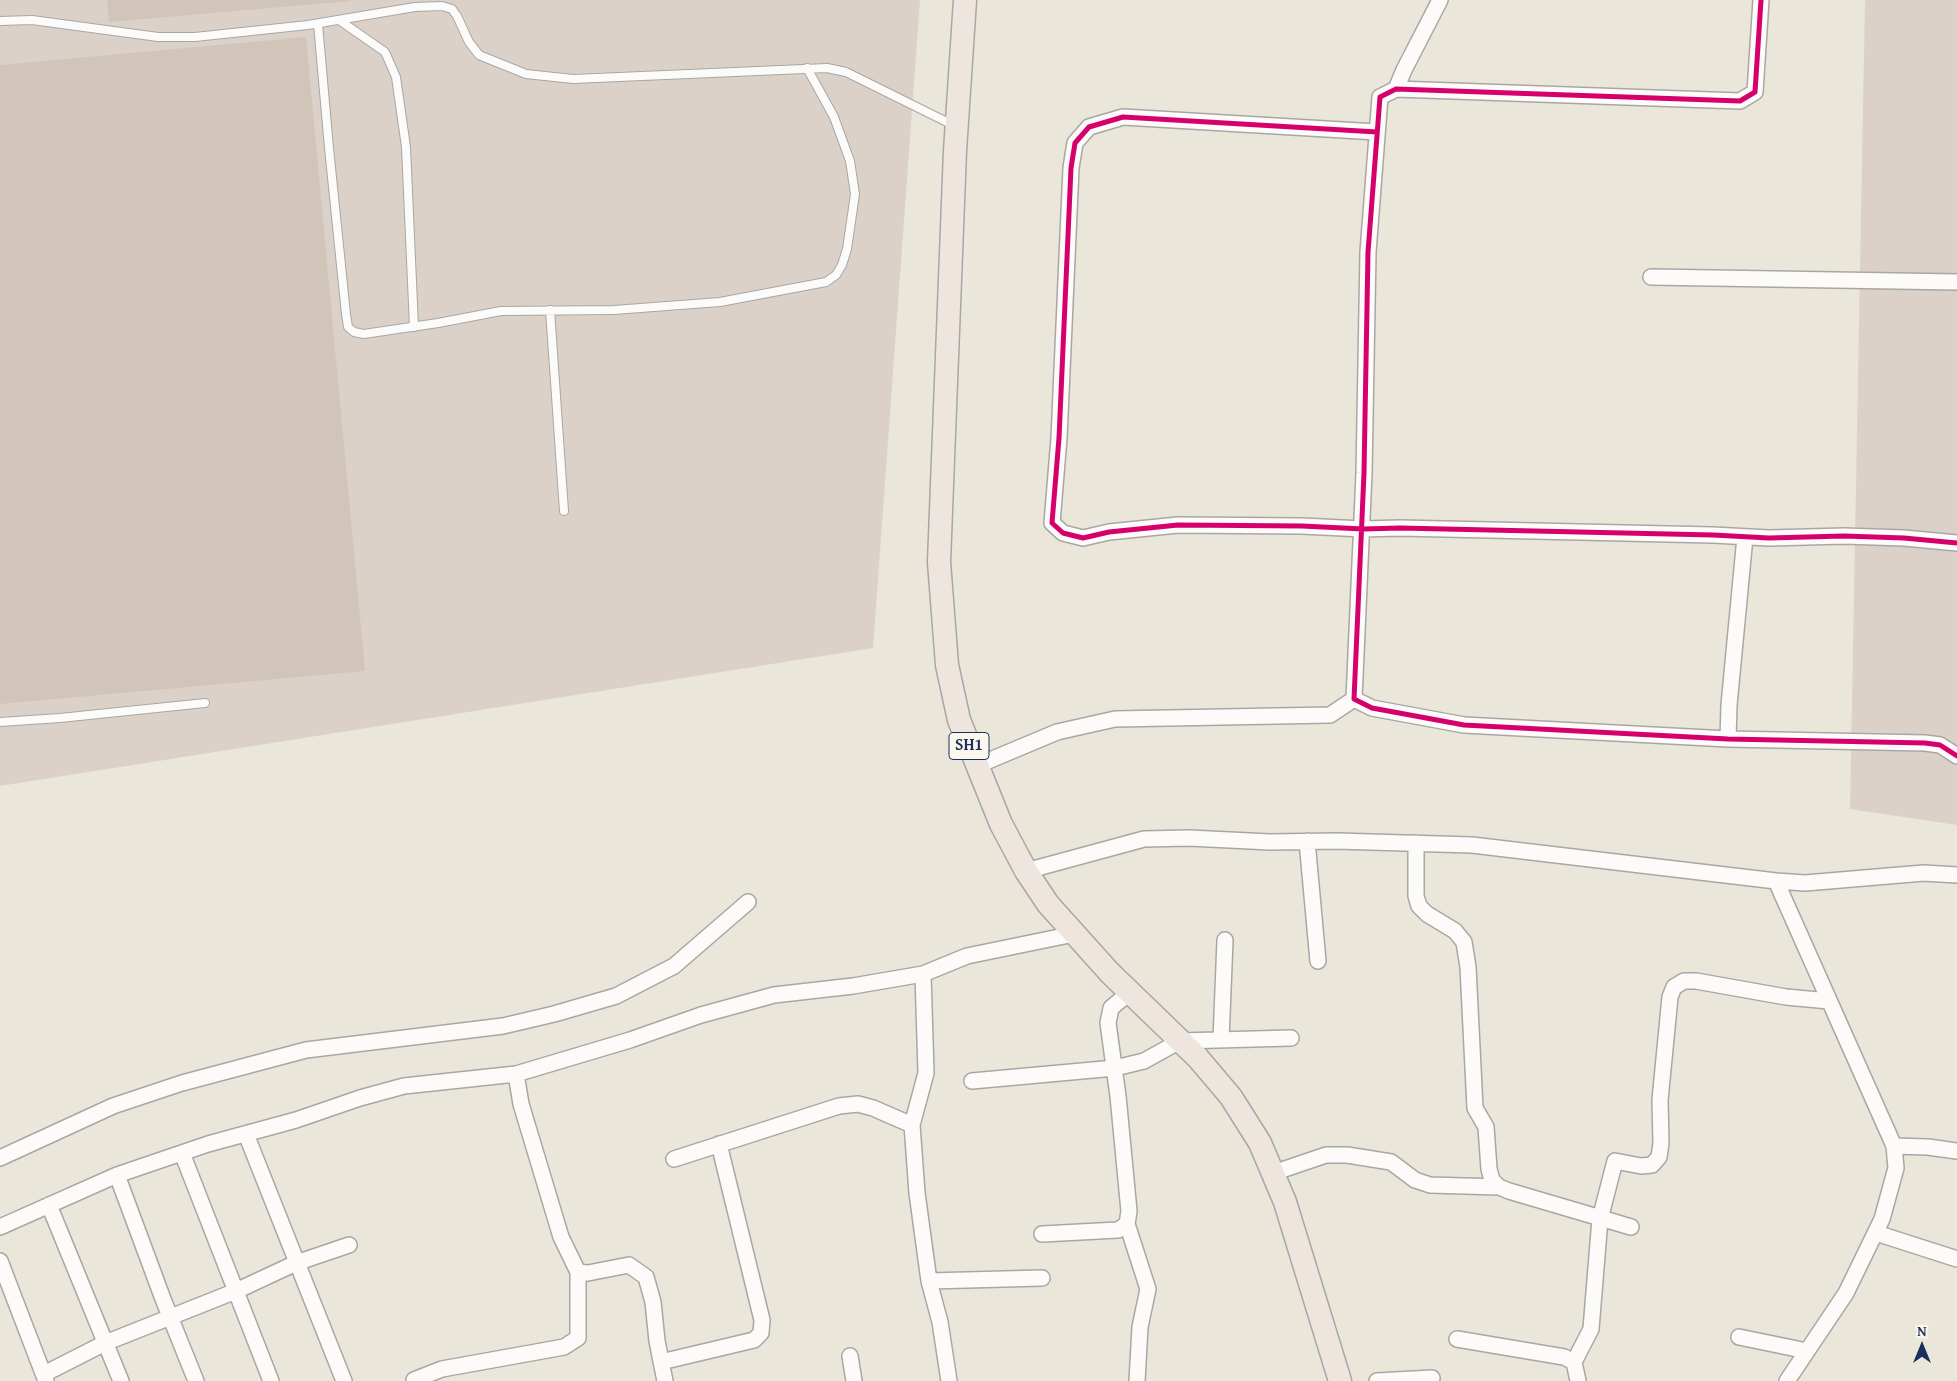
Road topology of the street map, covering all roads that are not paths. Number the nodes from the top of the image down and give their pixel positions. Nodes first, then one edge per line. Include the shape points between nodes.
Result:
1 (965, 0) edge
2 (1440, 0) edge
3 (1761, 0) edge
4 (340, 20) junction
5 (0, 21) edge
6 (318, 24) junction
7 (807, 68) junction
8 (1396, 89) junction
9 (956, 127) junction
10 (1377, 132) junction
11 (1651, 277) dead end
12 (1957, 282) edge
13 (550, 310) junction
14 (414, 327) junction
15 (564, 511) dead end
16 (1363, 529) junction
17 (1745, 537) junction
18 (1957, 543) edge
19 (1354, 699) junction
20 (205, 703) dead end
21 (0, 722) edge
22 (1728, 740) junction
23 (1957, 756) edge
24 (976, 766) junction
25 (1307, 841) junction
26 (1416, 843) junction
27 (1026, 871) junction
28 (1957, 875) edge
29 (1776, 881) junction
30 (748, 902) dead end
31 (1074, 934) junction
32 (1225, 940) dead end
33 (1318, 961) dead end
34 (923, 974) junction
35 (1130, 992) junction
36 (1829, 1001) junction
37 (1291, 1038) dead end
38 (1221, 1040) junction
39 (1180, 1041) junction
40 (1115, 1068) junction
41 (516, 1074) junction
42 (972, 1081) dead end
43 (912, 1125) junction
44 (246, 1134) junction
45 (719, 1144) junction
46 (1894, 1146) junction
47 (1957, 1151) edge
48 (182, 1153) junction
49 (0, 1158) edge
50 (674, 1159) dead end
51 (1273, 1173) junction
52 (117, 1175) junction
53 (1499, 1187) junction
54 (49, 1206) junction
55 (1600, 1219) junction
56 (1127, 1224) junction
57 (1631, 1227) dead end
58 (0, 1228) edge
59 (1876, 1233) junction
60 (1042, 1234) dead end
61 (349, 1245) dead end
62 (1957, 1259) edge
63 (0, 1261) edge
64 (296, 1263) junction
65 (578, 1272) junction
66 (1042, 1278) dead end
67 (929, 1281) junction
68 (236, 1291) junction
69 (170, 1318) junction
70 (1739, 1337) dead end
71 (1457, 1339) dead end
72 (105, 1343) junction
73 (1807, 1351) junction
74 (850, 1356) dead end
75 (661, 1362) junction
76 (1574, 1362) junction
77 (45, 1378) edge
78 (1432, 1378) dead end
79 (121, 1381) edge
80 (196, 1381) edge
81 (271, 1381) edge
82 (344, 1381) edge
83 (410, 1381) edge
84 (665, 1381) edge
85 (854, 1381) edge
86 (949, 1381) edge
87 (1137, 1381) edge
88 (1340, 1381) edge
89 (1377, 1381) edge
90 (1578, 1381) edge
91 (1787, 1381) edge

1 - 9 main road, SH1
2 - 8 street
3 - 8 street via 1756,92 1740,101
4 - 6 lane
4 - 7 lane via 415,7 452,8 478,54 526,74 573,79
4 - 14 lane via 385,52 396,77 406,147
5 - 6 lane via 32,20 158,37 195,37
6 - 14 lane via 348,327 364,334
7 - 9 lane via 846,72
7 - 13 lane via 834,117 850,161 855,194 847,249 836,275 826,282 720,302 614,310
8 - 10 street via 1380,97
9 - 24 main road, SH1 via 939,562 947,665 959,720
10 - 16 street via 1368,252
10 - 16 street via 1123,118 1089,127 1075,143 1052,523 1063,533 1083,538 1108,532 1178,525
11 - 12 street
13 - 14 lane via 501,310
13 - 15 lane
16 - 17 street
16 - 19 street
17 - 18 street via 1844,536
17 - 22 street
19 - 22 street via 1372,708 1464,725
19 - 24 street via 1330,715 1115,718 1056,732
20 - 21 lane
22 - 23 street via 1924,743 1940,745
24 - 27 main road, SH1
25 - 26 street
25 - 27 street via 1144,839
25 - 33 street
26 - 29 street via 1472,845
26 - 53 street via 1416,896 1420,906 1455,931 1464,942 1475,1108 1486,1127 1489,1169 1492,1180
27 - 31 main road, SH1
28 - 29 street via 1924,874 1805,883
29 - 36 street
30 - 49 street via 674,966 616,996 503,1026 306,1050 182,1083 113,1106
31 - 34 street via 967,956
31 - 35 main road, SH1
32 - 38 street
34 - 41 street via 774,995
34 - 43 street via 926,1072
35 - 39 main road, SH1
35 - 40 street via 1111,1008 1108,1023
36 - 46 street
36 - 55 street via 1696,981 1684,981 1674,987 1670,997 1660,1100 1661,1143 1658,1157 1647,1166 1615,1161
37 - 38 street
38 - 39 street
39 - 40 street via 1144,1061
39 - 51 main road, SH1 via 1231,1097 1260,1143
40 - 42 street
40 - 56 street via 1129,1212
41 - 44 street via 404,1086
41 - 65 street via 521,1104 561,1237
43 - 45 street via 858,1104 839,1106
43 - 67 street
44 - 48 street
44 - 64 street
45 - 50 street
45 - 75 street via 762,1320 762,1333 754,1340
46 - 47 street
46 - 59 street via 1896,1168
48 - 52 street
48 - 68 street
51 - 53 street via 1326,1155 1346,1155 1392,1162 1415,1180 1430,1185
51 - 88 main road, SH1 via 1285,1202
52 - 54 street
52 - 69 street
53 - 55 street
54 - 58 street
54 - 72 street
55 - 57 street
55 - 76 street via 1591,1329
56 - 60 street via 1118,1230
56 - 87 street via 1148,1288 1140,1327
59 - 62 street
59 - 73 street via 1846,1293
61 - 64 street
63 - 77 street
64 - 68 street
64 - 82 street
65 - 75 street via 588,1273 629,1264 646,1277 653,1302
65 - 83 street via 578,1338 564,1347 442,1369
66 - 67 street
67 - 86 street via 940,1322
68 - 69 street
68 - 81 street
69 - 72 street
69 - 80 street
70 - 73 street
71 - 76 street via 1564,1357
72 - 77 street
72 - 79 street
73 - 91 street
74 - 85 street
75 - 84 street
76 - 90 street
78 - 89 street

